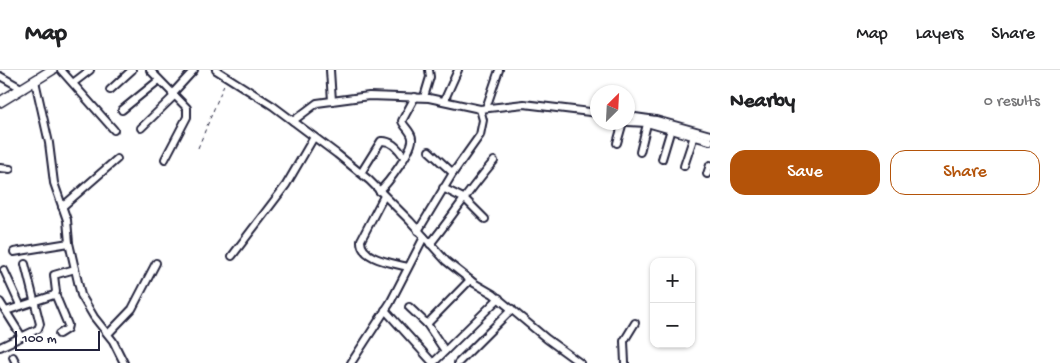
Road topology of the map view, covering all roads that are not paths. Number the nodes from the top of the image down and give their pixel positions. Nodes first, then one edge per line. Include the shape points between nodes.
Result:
1 (61, 70) edge
2 (90, 70) edge
3 (132, 70) edge
4 (150, 70) edge
5 (194, 70) edge
6 (216, 70) edge
7 (330, 70) edge
8 (434, 70) edge
9 (458, 70) edge
10 (499, 70) edge
11 (49, 71) edge
12 (430, 74) edge
13 (0, 76) edge
14 (159, 80) junction
15 (35, 81) junction
16 (73, 84) junction
17 (23, 89) junction
18 (110, 90) dead end
19 (173, 95) junction
20 (415, 97) junction
21 (424, 97) junction
22 (332, 101) junction
23 (444, 101) junction
24 (0, 102) edge
25 (483, 108) junction
26 (122, 110) dead end
27 (590, 112) edge
28 (635, 118) edge
29 (648, 121) junction
30 (293, 122) junction
31 (635, 122) edge
32 (141, 128) dead end
33 (671, 129) junction
34 (114, 130) dead end
35 (620, 130) edge
36 (710, 135) edge
37 (694, 136) junction
38 (314, 137) junction
39 (710, 141) edge
40 (617, 143) dead end
41 (429, 151) dead end
42 (640, 152) dead end
43 (404, 157) junction
44 (117, 159) dead end
45 (165, 159) dead end
46 (662, 159) dead end
47 (494, 161) dead end
48 (710, 165) edge
49 (684, 166) dead end
50 (0, 168) edge
51 (10, 169) dead end
52 (452, 172) junction
53 (361, 173) junction
54 (707, 174) dead end
55 (443, 188) junction
56 (382, 194) junction
57 (465, 199) junction
58 (62, 207) junction
59 (485, 220) dead end
60 (418, 231) junction
61 (424, 237) junction
62 (69, 244) junction
63 (430, 244) junction
64 (14, 252) dead end
65 (232, 256) dead end
66 (156, 263) dead end
67 (25, 264) dead end
68 (408, 267) junction
69 (75, 269) junction
70 (4, 270) dead end
71 (470, 280) junction
72 (55, 294) junction
73 (499, 298) junction
74 (35, 300) junction
75 (0, 302) edge
76 (20, 305) junction
77 (409, 306) dead end
78 (512, 309) junction
79 (385, 310) junction
80 (6, 312) junction
81 (635, 323) dead end
82 (428, 324) junction
83 (59, 334) dead end
84 (108, 334) junction
85 (22, 337) junction
86 (0, 347) edge
87 (445, 351) junction
88 (124, 363) edge
89 (351, 363) edge
90 (433, 363) edge
91 (458, 363) edge
92 (580, 363) edge
93 (625, 363) edge

1 - 16 street
2 - 16 street
3 - 18 street
4 - 14 street
5 - 19 street
6 - 30 street
7 - 22 street
8 - 12 street
9 - 23 street
10 - 25 street
11 - 15 street
12 - 21 street
13 - 17 street
14 - 19 street
14 - 26 street
15 - 17 street
15 - 58 street via 54,183
16 - 34 street
17 - 24 street
19 - 32 street
19 - 45 street via 187,108 187,117
20 - 21 street
20 - 22 street via 369,96
20 - 43 street via 402,121 412,138
21 - 23 street
22 - 30 street via 312,106
23 - 25 street
25 - 27 street via 524,104
25 - 52 street via 480,135
28 - 29 street
29 - 31 street
29 - 33 street
29 - 36 street
29 - 42 street
30 - 38 street
33 - 37 street
33 - 46 street
35 - 40 street
37 - 39 street
37 - 49 street
38 - 53 street
38 - 65 street via 286,185
41 - 52 street
43 - 53 street via 388,141 380,141
43 - 56 street
44 - 58 street
47 - 57 street via 470,188
48 - 54 street
50 - 51 street
52 - 55 street
53 - 56 street
55 - 57 street
55 - 60 street
56 - 60 street
56 - 68 street via 361,240 361,247 374,257
57 - 59 street
57 - 63 street
58 - 62 street
60 - 61 street
61 - 63 street
61 - 68 street
62 - 64 street
62 - 69 street
63 - 71 street
66 - 84 street via 132,309
67 - 74 street
68 - 79 street
69 - 72 street via 54,275
69 - 84 street via 83,300
70 - 76 street
71 - 73 street
71 - 82 street
72 - 74 street
72 - 83 street via 68,325
73 - 78 street
73 - 87 street
74 - 76 street
74 - 85 street via 40,324 38,329
75 - 80 street
76 - 80 street
77 - 82 street
78 - 91 street
78 - 92 street via 547,340
79 - 89 street
79 - 90 street
80 - 85 street
81 - 93 street via 624,341
82 - 87 street
84 - 88 street
85 - 86 street
87 - 90 street

